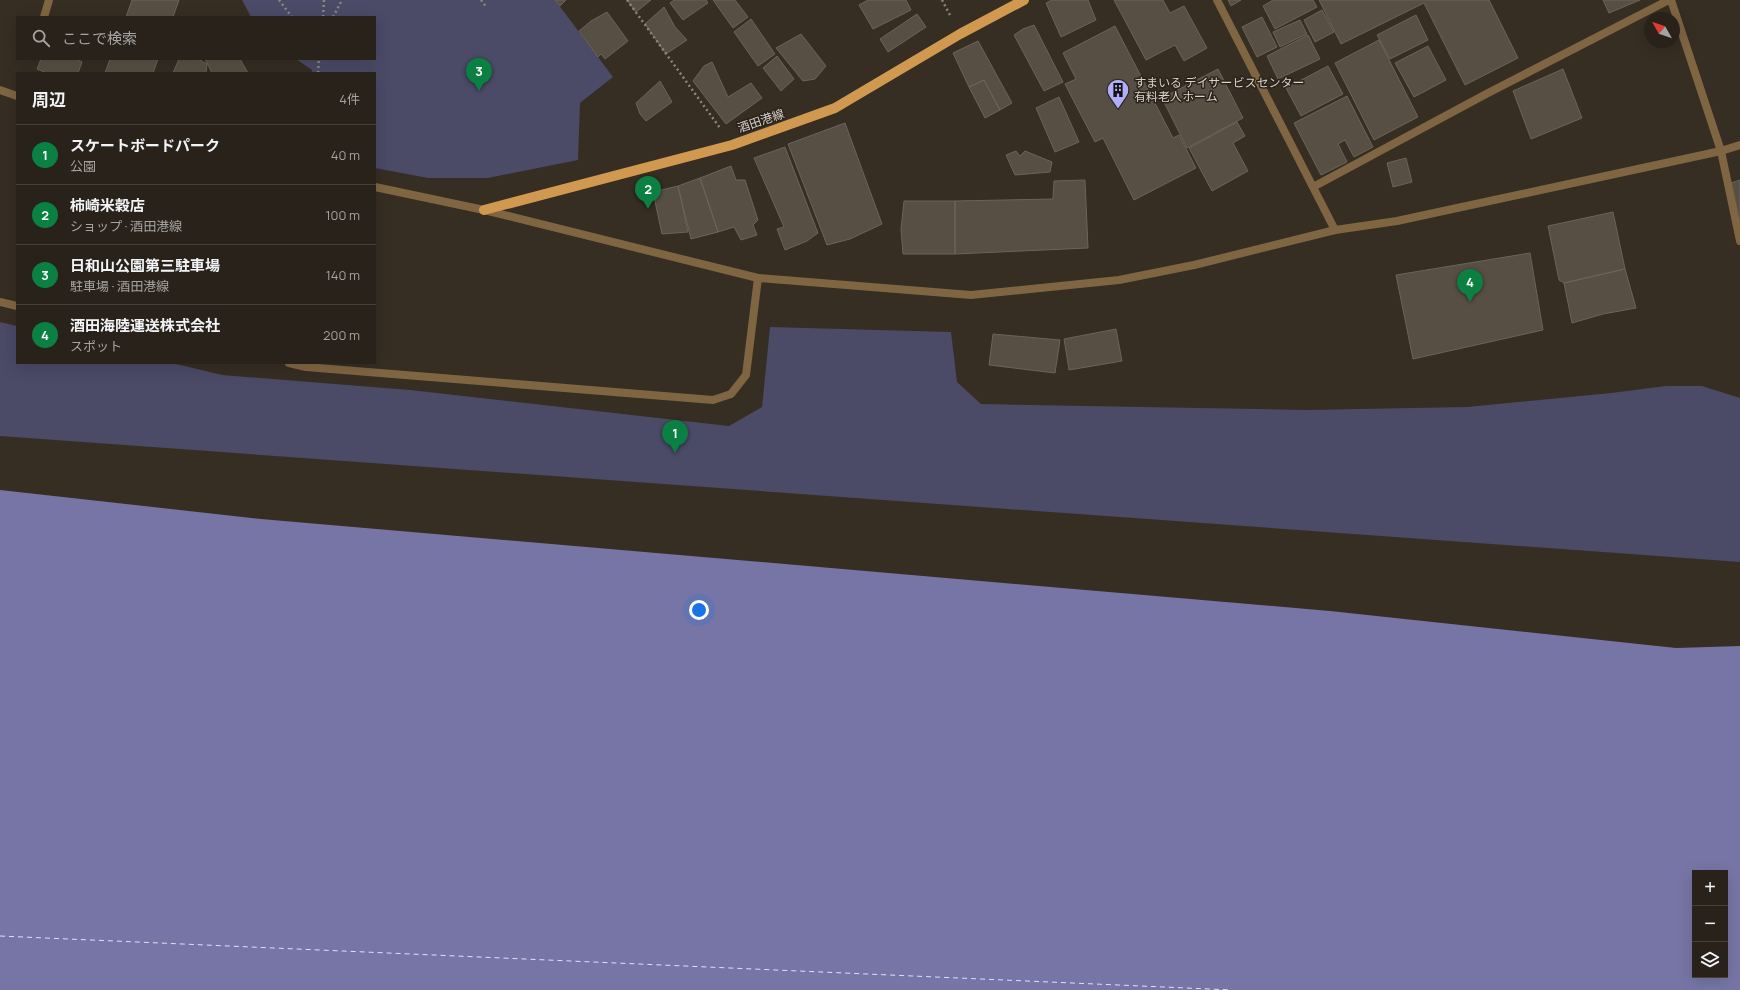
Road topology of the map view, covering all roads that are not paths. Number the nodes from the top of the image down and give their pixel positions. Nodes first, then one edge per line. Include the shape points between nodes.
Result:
1 (49, 0) edge
2 (1024, 0) edge
3 (1217, 0) edge
4 (1670, 0) edge
5 (44, 16) edge
6 (0, 90) edge
7 (16, 96) edge
8 (1740, 145) edge
9 (1721, 151) junction
10 (376, 187) edge
11 (1313, 187) junction
12 (484, 210) junction
13 (1335, 230) junction
14 (1740, 241) edge
15 (758, 278) junction
16 (0, 302) edge
17 (16, 306) edge
18 (293, 364) edge

1 - 5 street
2 - 12 main road, 酒田港線 via 960,34 836,108 732,145
3 - 11 street
4 - 9 street
4 - 11 street via 1488,93
6 - 7 street
8 - 9 street
9 - 13 street via 1397,221
9 - 14 street
10 - 12 street
11 - 13 street
12 - 15 street
13 - 15 street via 1194,265 1118,280 971,295
15 - 18 street via 746,375 731,394 713,400
16 - 17 street

